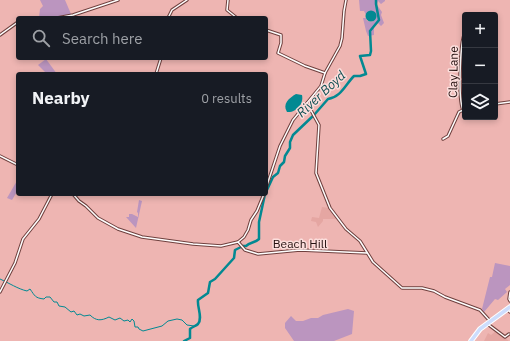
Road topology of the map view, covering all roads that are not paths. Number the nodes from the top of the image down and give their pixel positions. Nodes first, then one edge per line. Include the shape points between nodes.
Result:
1 (118, 0) edge
2 (187, 0) edge
3 (228, 0) edge
4 (346, 0) edge
5 (65, 16) edge
6 (169, 16) edge
7 (234, 16) edge
8 (16, 23) edge
9 (268, 31) edge
10 (0, 35) edge
11 (462, 42) edge
12 (160, 60) edge
13 (156, 72) edge
14 (325, 73) junction
15 (462, 102) edge
16 (510, 102) edge
17 (307, 103) junction
18 (498, 104) edge
19 (462, 110) edge
20 (443, 139) dead end
21 (0, 156) edge
22 (16, 164) edge
23 (268, 182) edge
24 (51, 196) edge
25 (74, 196) edge
26 (263, 196) edge
27 (238, 242) junction
28 (367, 253) junction
29 (0, 292) edge
30 (510, 292) edge
31 (510, 301) edge
32 (509, 309) edge
33 (489, 322) junction
34 (509, 334) dead end
35 (472, 341) edge

1 - 5 street
2 - 6 street via 172,10
3 - 7 street via 227,10
4 - 14 street via 342,42
8 - 10 street
9 - 14 street via 281,35 278,53
11 - 15 street, Clay Lane
12 - 13 street
14 - 17 street via 320,86
16 - 18 street
17 - 23 street via 292,120
17 - 28 street via 319,123 320,130 317,176 330,208 346,229 360,241
19 - 20 street via 448,136
21 - 22 street
24 - 29 street via 39,219 23,240
25 - 27 street via 101,220 139,236 216,246
26 - 27 street via 248,230
27 - 28 street, Beach Hill via 245,250 258,254 300,250
28 - 33 street via 375,264 402,288 434,291 480,310
30 - 31 street
32 - 33 main road
33 - 34 street via 505,336
33 - 35 main road

